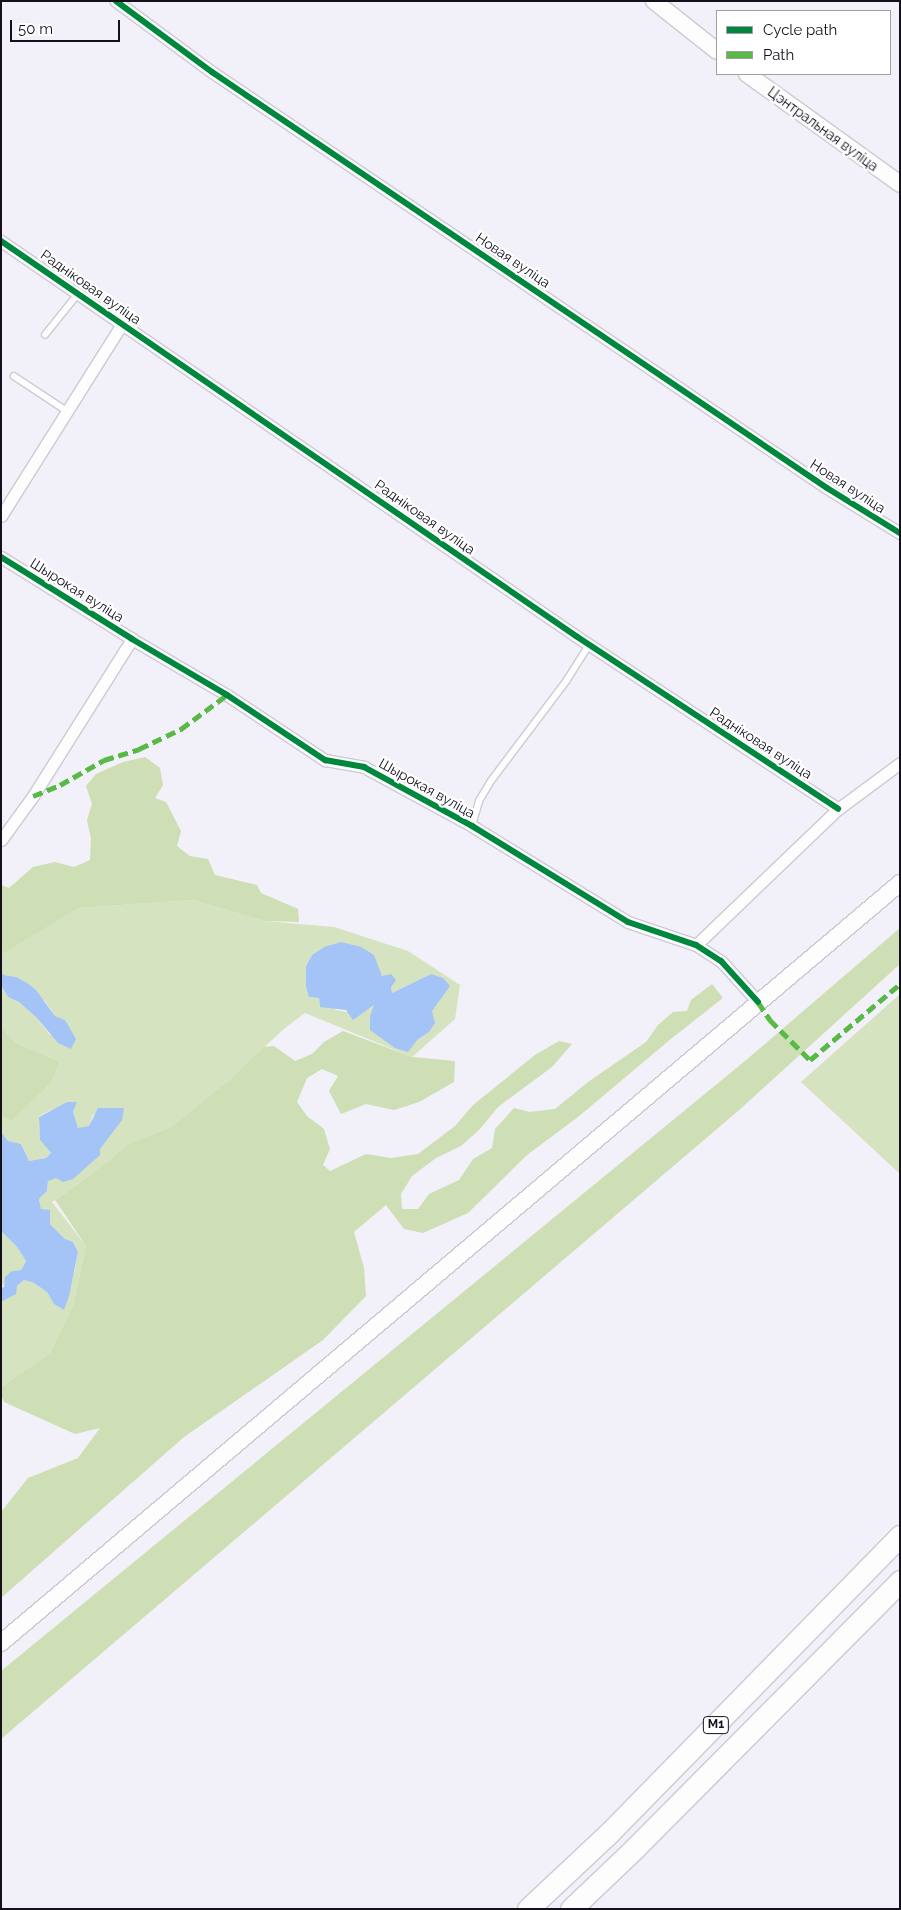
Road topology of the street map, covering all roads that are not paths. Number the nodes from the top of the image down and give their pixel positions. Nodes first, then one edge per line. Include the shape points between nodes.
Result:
1 (116, 1) edge
2 (654, 1) edge
3 (716, 50) edge
4 (748, 75) edge
5 (900, 184) edge
6 (1, 241) edge
7 (78, 294) junction
8 (122, 324) junction
9 (45, 335) dead end
10 (14, 376) dead end
11 (67, 411) junction
12 (1, 516) edge
13 (900, 533) edge
14 (1, 557) edge
15 (132, 639) junction
16 (589, 645) junction
17 (900, 763) edge
18 (838, 809) junction
19 (472, 826) junction
20 (1, 840) edge
21 (900, 883) edge
22 (696, 945) junction
23 (758, 1002) junction
24 (900, 1536) edge
25 (900, 1581) edge
26 (1, 1643) edge
27 (528, 1909) edge
28 (571, 1909) edge

1 - 13 street, Новая вуліца via 220,78 827,488
2 - 3 main road
4 - 5 main road, Цэнтральная вуліца
6 - 7 street, Радніковая вуліца
7 - 8 street, Радніковая вуліца
7 - 9 lane
8 - 11 street
8 - 16 street, Радніковая вуліца
10 - 11 lane
11 - 12 street
14 - 15 street, Шырокая вуліца
15 - 19 street, Шырокая вуліца via 227,694 325,760 364,767
15 - 20 street via 33,796
16 - 18 street, Радніковая вуліца
16 - 19 lane via 567,680 491,780 479,801
17 - 18 street
18 - 22 street
19 - 22 street, Шырокая вуліца via 628,922
21 - 23 main road
22 - 23 street, Шырокая вуліца via 721,961
23 - 26 main road
24 - 27 highway, М1 via 616,1826
25 - 28 highway, М1

